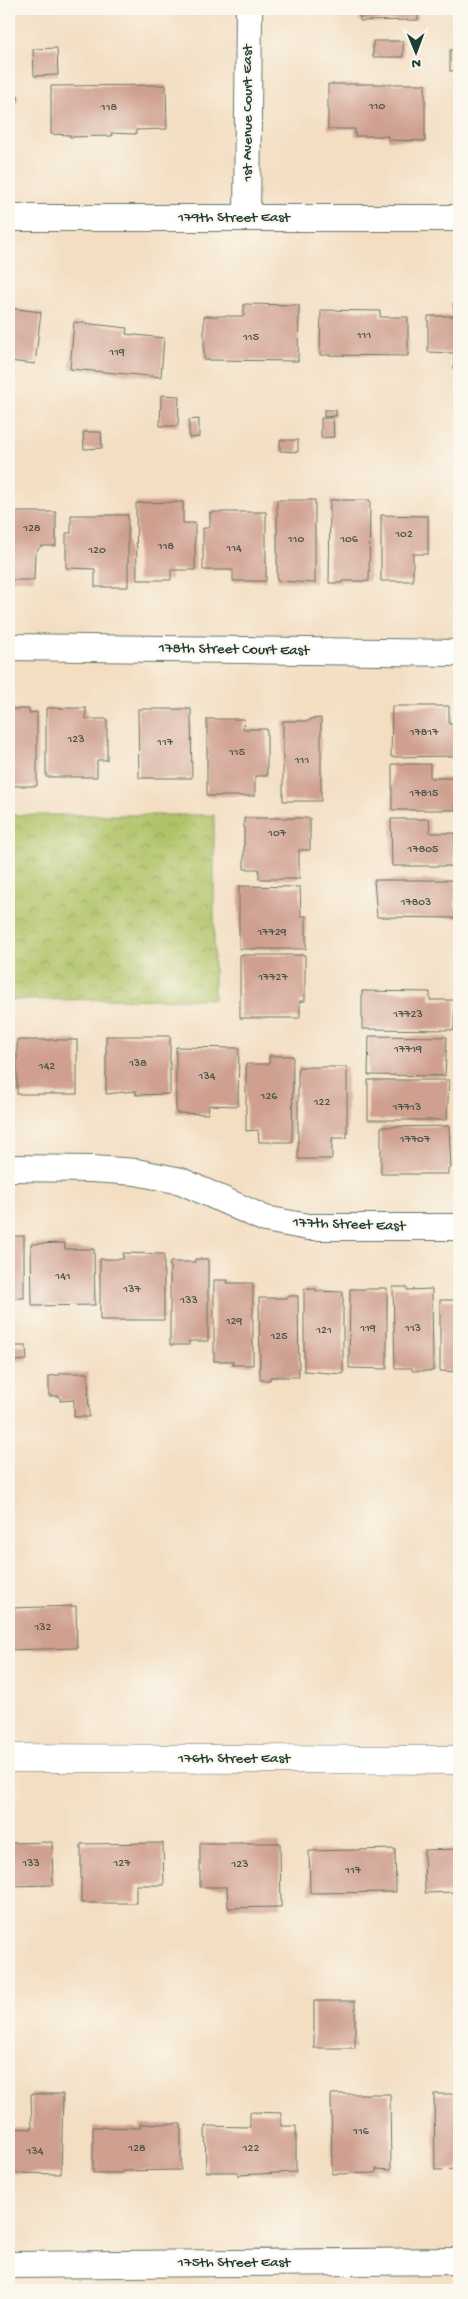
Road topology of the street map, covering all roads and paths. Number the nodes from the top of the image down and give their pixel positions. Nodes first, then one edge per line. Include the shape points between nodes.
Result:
1 (249, 9) edge
2 (9, 218) edge
3 (247, 218) junction
4 (459, 218) edge
5 (9, 647) edge
6 (459, 653) edge
7 (9, 1168) edge
8 (459, 1227) edge
9 (9, 1758) edge
10 (459, 1760) edge
11 (459, 2262) edge
12 (9, 2265) edge

1 - 3 street, 1st Avenue Court East
2 - 3 street, 179th Street East
3 - 4 street, 179th Street East
5 - 6 street, 178th Street Court East
7 - 8 street, 177th Street East via 136,1172 181,1181 266,1220 308,1227
9 - 10 main road, 176th Street East
11 - 12 street, 175th Street East

